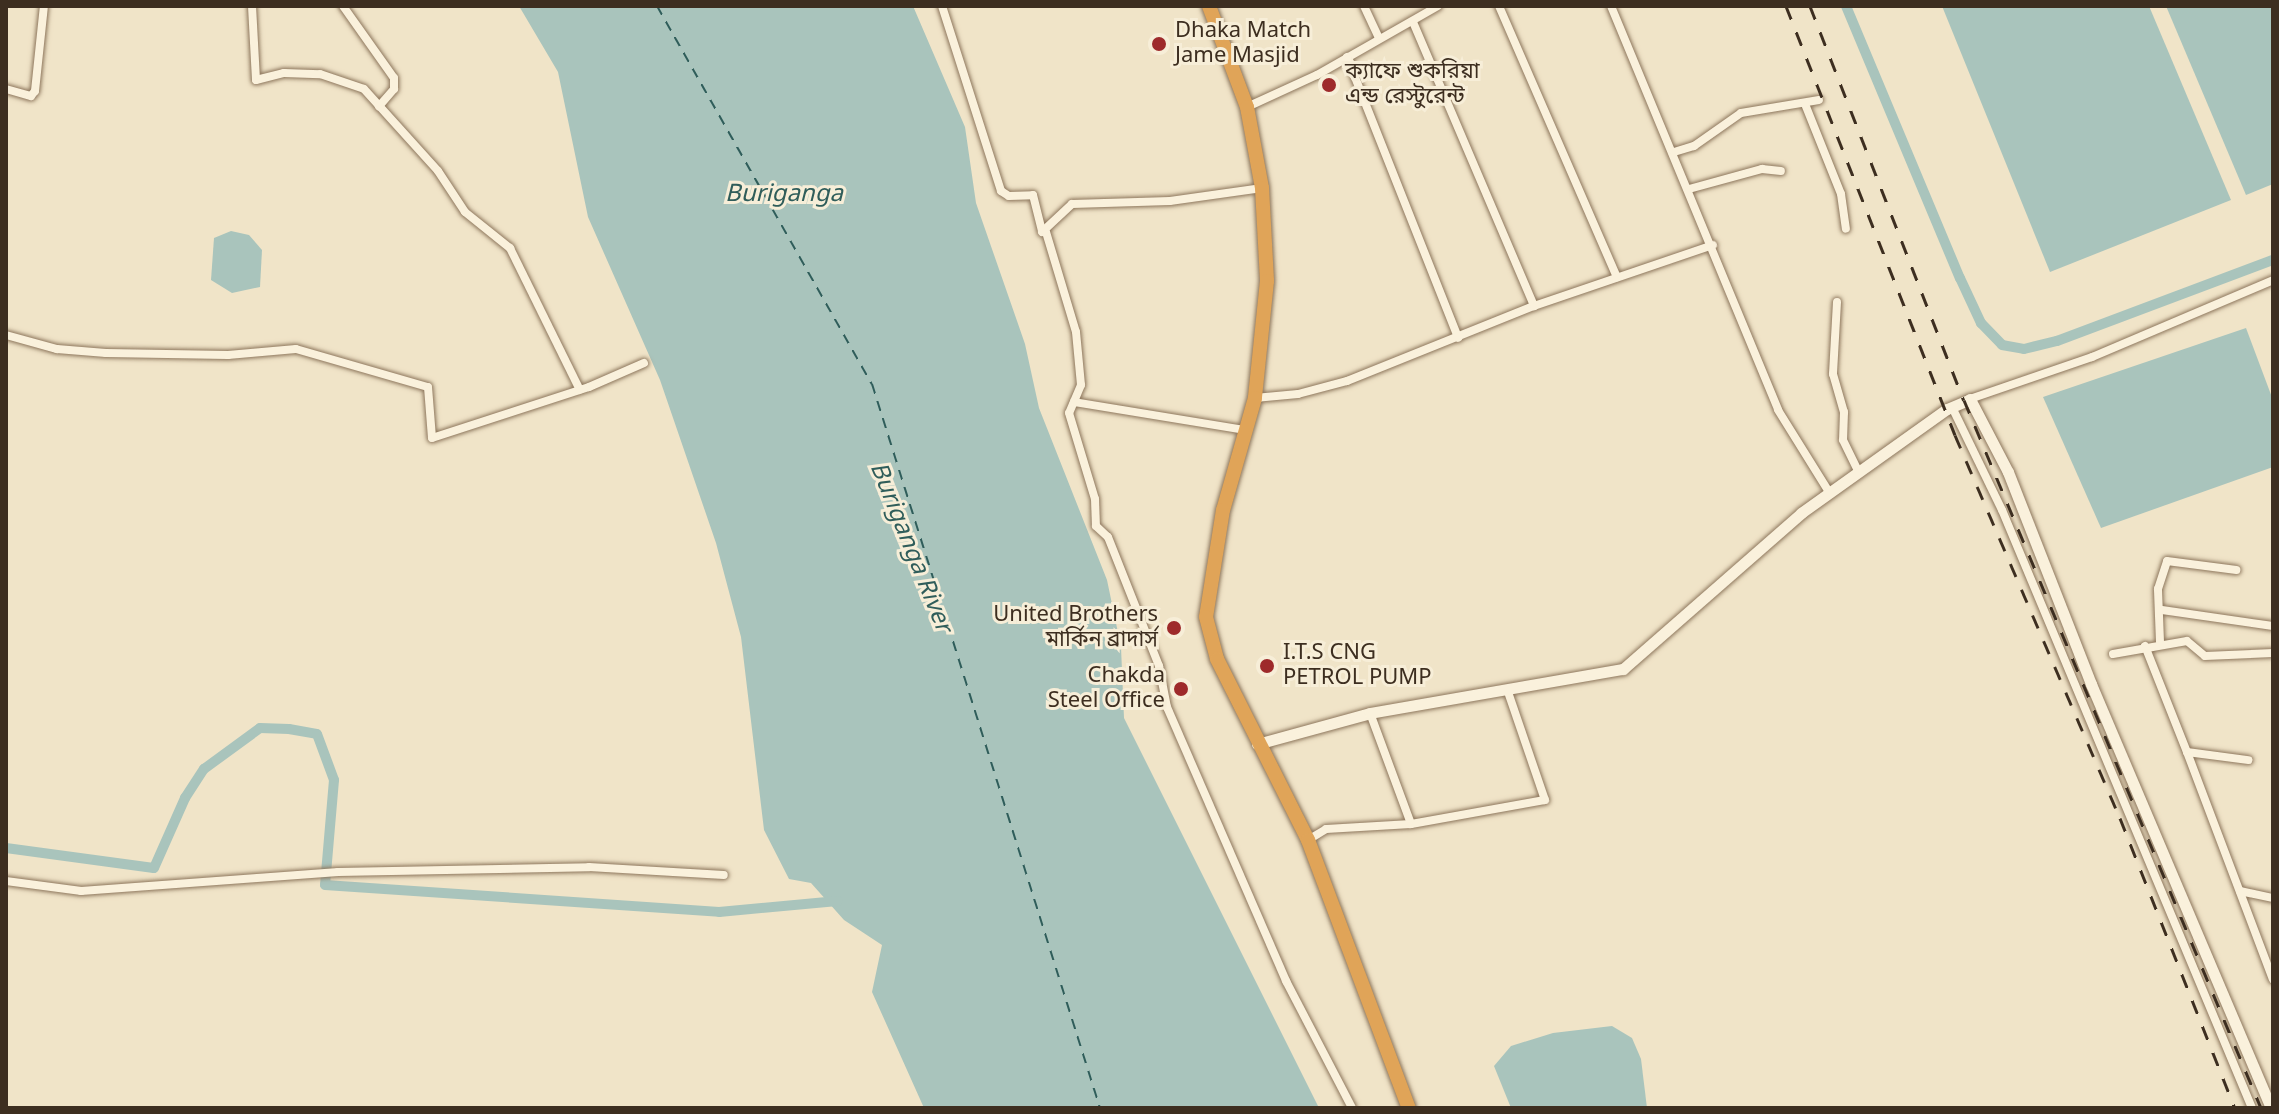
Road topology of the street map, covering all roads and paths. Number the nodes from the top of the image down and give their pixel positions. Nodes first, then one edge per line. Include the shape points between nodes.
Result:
1 (44, 6) edge
2 (252, 6) edge
3 (343, 6) edge
4 (942, 6) edge
5 (1209, 6) edge
6 (1364, 6) edge
7 (1438, 6) edge
8 (1499, 6) edge
9 (1611, 6) edge
10 (1413, 22) junction
11 (1379, 38) junction
12 (1347, 57) junction
13 (6, 89) edge
14 (1819, 100) dead end
15 (1805, 104) junction
16 (379, 106) junction
17 (1247, 107) junction
18 (1674, 152) junction
19 (1781, 171) dead end
20 (1262, 188) junction
21 (1689, 189) junction
22 (1846, 229) dead end
23 (1046, 232) junction
24 (1713, 245) junction
25 (1617, 278) junction
26 (2273, 280) edge
27 (1837, 302) dead end
28 (1534, 306) junction
29 (6, 335) edge
30 (1458, 338) junction
31 (644, 363) dead end
32 (580, 390) junction
33 (1255, 398) junction
34 (1970, 399) junction
35 (1074, 402) junction
36 (1952, 407) junction
37 (1245, 430) junction
38 (1859, 473) junction
39 (1829, 492) junction
40 (2236, 570) dead end
41 (2162, 610) junction
42 (2273, 626) edge
43 (2160, 642) junction
44 (2145, 646) junction
45 (2273, 653) edge
46 (2113, 654) dead end
47 (1507, 689) junction
48 (1370, 713) junction
49 (1257, 744) junction
50 (2187, 752) junction
51 (2248, 760) dead end
52 (1411, 824) junction
53 (1308, 840) junction
54 (724, 875) dead end
55 (6, 881) edge
56 (2240, 891) junction
57 (2273, 898) edge
58 (2270, 967) edge
59 (2273, 979) edge
60 (1352, 1108) edge
61 (1409, 1108) edge
62 (2252, 1108) edge
63 (2271, 1108) edge

1 - 13 street via 35,91 31,96
2 - 16 street via 256,80 284,73 335,76 364,89
3 - 16 street via 394,78 394,89
4 - 23 street via 1001,191 1033,195
5 - 17 highway
6 - 11 street
7 - 10 street
8 - 25 street
9 - 18 street
10 - 11 street
10 - 28 street
11 - 12 street
12 - 17 street
12 - 30 street
14 - 15 street
15 - 18 street via 1741,113 1694,146
15 - 22 street via 1841,194
16 - 32 street via 438,171 465,212 510,248
17 - 20 highway
18 - 21 street
19 - 21 street via 1762,169
20 - 23 street via 1170,201 1072,204
20 - 33 highway via 1267,281
21 - 24 street
23 - 35 street via 1076,332 1081,385
24 - 25 street
24 - 39 street via 1778,410
25 - 28 street
26 - 34 street via 2106,352
27 - 38 street via 1833,374 1844,412 1843,440
28 - 30 street
29 - 32 street via 57,349 106,353 228,355 296,349 428,387 432,438
30 - 33 street via 1347,381
31 - 32 street
33 - 37 highway
34 - 36 street
34 - 63 street via 2008,472 2091,684
35 - 37 street
35 - 60 street via 1069,413 1095,499 1096,526 1108,537 1159,666 1167,707 1286,981
36 - 38 street
36 - 62 street via 2002,510
37 - 49 highway via 1223,510 1206,617 1217,659
38 - 39 street
39 - 47 street via 1640,659 1623,669
40 - 41 street via 2167,561 2158,589
41 - 42 street
41 - 43 street
43 - 44 street
43 - 45 street via 2187,641 2205,656
44 - 46 street
44 - 50 street
47 - 48 street
47 - 52 street via 1545,800
48 - 49 street
48 - 52 street
49 - 53 highway
50 - 51 street
50 - 56 street
52 - 53 street via 1326,829
53 - 61 highway
54 - 55 street via 589,867 338,872 81,891
56 - 57 street
56 - 58 street
58 - 59 street

